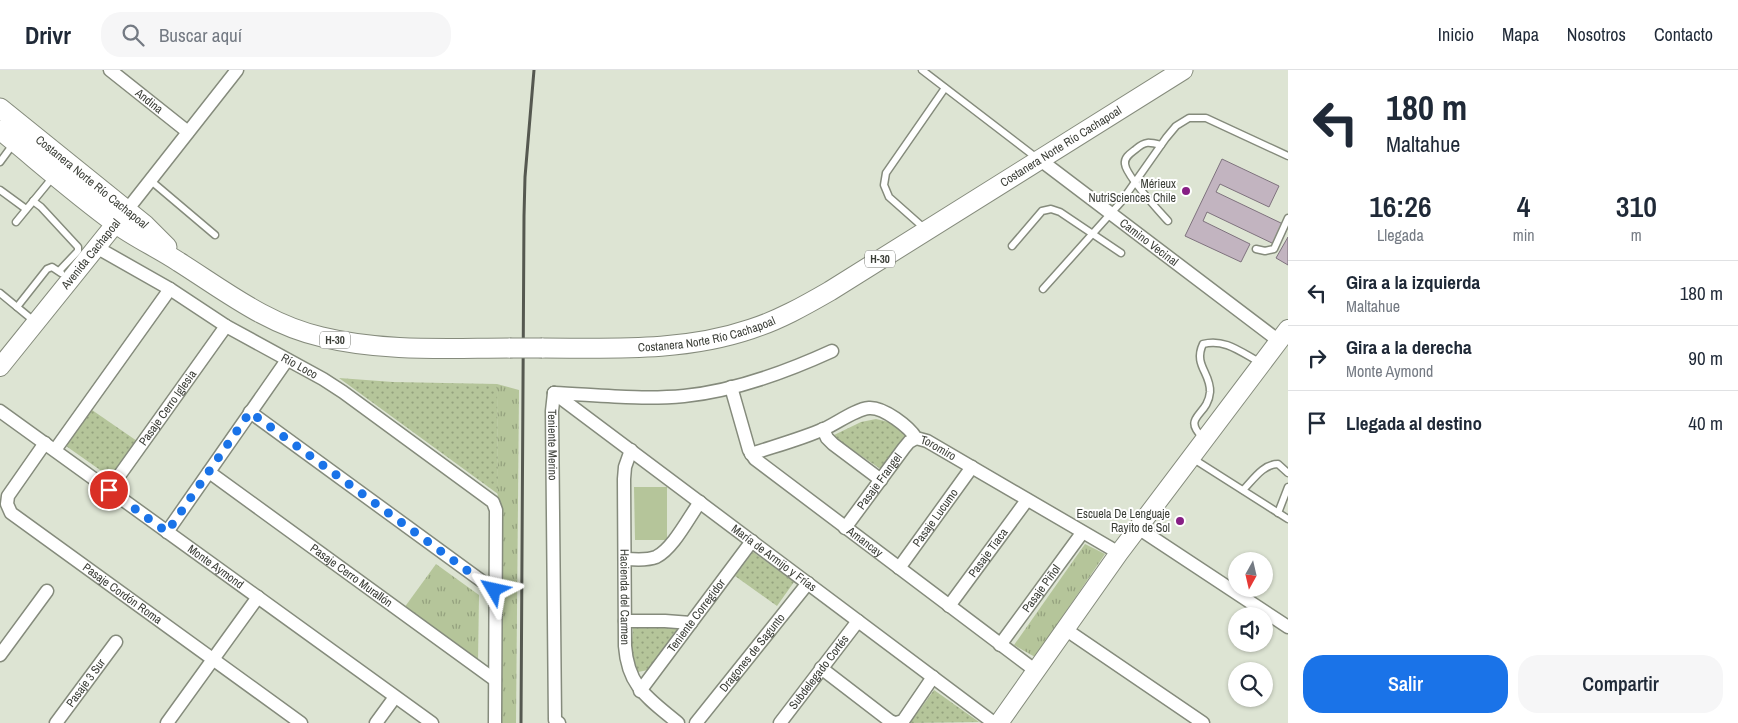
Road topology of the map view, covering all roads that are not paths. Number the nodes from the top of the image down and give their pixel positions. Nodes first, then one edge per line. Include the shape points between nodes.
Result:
1 (110, 70) edge
2 (237, 70) edge
3 (922, 70) edge
4 (1183, 70) edge
5 (945, 88) junction
6 (0, 108) edge
7 (0, 130) edge
8 (188, 132) junction
9 (15, 142) junction
10 (1161, 145) junction
11 (1288, 156) edge
12 (1039, 159) junction
13 (0, 162) edge
14 (55, 175) junction
15 (150, 180) junction
16 (1135, 183) junction
17 (0, 190) edge
18 (33, 201) junction
19 (26, 209) junction
20 (1111, 214) junction
21 (121, 217) junction
22 (1288, 218) edge
23 (1168, 221) dead end
24 (16, 222) dead end
25 (926, 230) junction
26 (1093, 234) junction
27 (215, 235) dead end
28 (1012, 246) dead end
29 (96, 247) junction
30 (1256, 249) dead end
31 (1121, 253) dead end
32 (64, 276) junction
33 (170, 289) junction
34 (1043, 289) dead end
35 (0, 293) edge
36 (17, 307) junction
37 (36, 322) junction
38 (226, 326) junction
39 (1283, 335) edge
40 (832, 351) dead end
41 (5, 358) edge
42 (287, 360) junction
43 (1262, 364) junction
44 (731, 387) junction
45 (554, 393) junction
46 (0, 411) edge
47 (250, 412) junction
48 (823, 429) junction
49 (916, 438) junction
50 (1204, 439) junction
51 (50, 447) junction
52 (631, 450) junction
53 (751, 454) junction
54 (1190, 457) junction
55 (972, 467) junction
56 (209, 472) junction
57 (1288, 473) edge
58 (882, 480) junction
59 (1288, 487) edge
60 (109, 490) junction
61 (1243, 490) junction
62 (1027, 500) junction
63 (700, 502) junction
64 (1278, 513) junction
65 (1288, 519) edge
66 (845, 528) junction
67 (1138, 528) junction
68 (167, 532) junction
69 (1082, 533) junction
70 (752, 541) junction
71 (1119, 554) junction
72 (624, 559) junction
73 (899, 568) junction
74 (808, 583) junction
75 (494, 590) junction
76 (47, 591) dead end
77 (258, 597) junction
78 (949, 606) junction
79 (858, 620) junction
80 (625, 621) junction
81 (691, 623) junction
82 (1288, 627) edge
83 (1066, 629) junction
84 (116, 642) dead end
85 (1000, 645) junction
86 (0, 655) edge
87 (214, 659) junction
88 (821, 668) junction
89 (1036, 672) junction
90 (932, 677) junction
91 (495, 680) junction
92 (640, 690) junction
93 (395, 697) junction
94 (556, 722) edge
95 (56, 723) edge
96 (167, 723) edge
97 (301, 723) edge
98 (376, 723) edge
99 (432, 723) edge
100 (495, 723) edge
101 (678, 723) edge
102 (696, 723) edge
103 (780, 723) edge
104 (895, 723) edge
105 (994, 723) edge
106 (999, 723) edge
107 (1203, 723) edge

1 - 8 street, Andina
2 - 8 street, Avenida Cachapoal
3 - 5 lane, Camino Vecinal
4 - 12 main road, Costanera Norte Río Cachapoal / H-30
5 - 12 lane, Camino Vecinal
5 - 25 lane via 886,173 884,185 888,197
6 - 21 main road, Costanera Norte Río Cachapoal / H-30
7 - 9 main road, Costanera Norte Río Cachapoal / H-30
8 - 15 street, Avenida Cachapoal
9 - 13 lane
9 - 14 main road, Costanera Norte Río Cachapoal / H-30
10 - 11 lane via 1176,126 1189,118 1206,118
10 - 16 lane
10 - 16 lane via 1147,142 1126,157 1125,167
12 - 20 street, Camino Vecinal
12 - 25 main road, Costanera Norte Río Cachapoal / H-30
14 - 18 lane
14 - 21 main road, Costanera Norte Río Cachapoal / H-30
15 - 21 street, Avenida Cachapoal
15 - 27 lane
16 - 20 lane
16 - 23 lane
17 - 19 lane
18 - 19 lane
18 - 32 lane via 78,247
19 - 24 lane
20 - 26 lane
20 - 39 street, Camino Vecinal
21 - 25 main road, Costanera Norte Río Cachapoal / H-30, bridge via 161,240 179,261 253,310 285,325 355,344 401,348 642,348 714,339 789,314
21 - 29 main road, Avenida Cachapoal
22 - 30 lane via 1274,249
26 - 28 lane via 1050,209 1042,211
26 - 31 lane
26 - 34 lane
29 - 32 main road, Avenida Cachapoal
29 - 33 street, Río Loco
32 - 36 lane via 52,267 47,268
32 - 37 main road, Avenida Cachapoal
33 - 38 street, Río Loco
33 - 51 street, Pasaje Cordón Roma
35 - 36 lane
36 - 37 lane
37 - 41 main road, Avenida Cachapoal
38 - 42 street, Río Loco
38 - 60 street, Pasaje Cerro Iglesia
39 - 43 main road
40 - 44 street, Teniente Merino via 787,371
42 - 47 street
42 - 75 street, Río Loco via 343,392 493,502 496,510
43 - 50 main road
43 - 50 lane via 1224,343 1213,341 1203,344 1199,353 1200,363 1209,381 1209,400 1193,425
44 - 45 street, Teniente Merino via 700,394 645,398
44 - 53 street
45 - 52 street, María de Armijo y Frías
45 - 94 street, Teniente Merino
46 - 51 street, Monte Aymond
47 - 56 street
47 - 75 street
48 - 49 street, Toromiro via 870,408 888,414 910,429
48 - 53 street, Toromiro
48 - 58 street via 833,444
49 - 55 street, Toromiro
49 - 58 street, Pasaje Frangel via 904,448
50 - 54 main road
51 - 60 street, Monte Aymond
51 - 87 street, Pasaje Cordón Roma via 8,496 6,504 11,513
52 - 63 street, María de Armijo y Frías
52 - 72 street, Hacienda del Carmen via 624,473
53 - 66 street, Amancay
54 - 61 lane
54 - 67 main road
55 - 62 street, Toromiro
55 - 73 street, Pasaje Lucumo
56 - 68 street
56 - 91 street, Pasaje Cerro Murallón
57 - 61 lane via 1278,464 1271,464
58 - 66 street, Pasaje Frangel
59 - 64 lane
60 - 68 street, Monte Aymond
61 - 64 lane
62 - 69 street, Toromiro
62 - 78 street, Pasaje Tiaca
63 - 70 street, María de Armijo y Frías
63 - 72 street via 667,549 644,560
64 - 65 lane
66 - 73 street, Amancay
67 - 71 main road
67 - 82 street
68 - 77 street, Monte Aymond
69 - 71 street, Toromiro
69 - 85 street, Pasaje Piñol
70 - 74 street, María de Armijo y Frías
70 - 81 street, Teniente Corregidor
71 - 83 main road
72 - 80 street, Hacienda del Carmen
73 - 78 street, Amancay
74 - 79 street, María de Armijo y Frías
74 - 102 street, Dragones de Sagunto
75 - 91 street
76 - 86 street
77 - 87 street
77 - 93 street, Monte Aymond
78 - 85 street, Amancay
79 - 88 street, Subdelegado Cortés
79 - 90 street, María de Armijo y Frías
80 - 81 street
80 - 92 street, Hacienda del Carmen via 627,664
81 - 92 street, Teniente Corregidor
83 - 89 main road
83 - 107 street
84 - 95 street, Pasaje 3 Sur
85 - 89 street, Amancay
87 - 96 street
87 - 97 street, Pasaje Cordón Roma
88 - 103 street, Subdelegado Cortés
88 - 104 street
89 - 106 main road
90 - 104 street via 903,721
90 - 105 street, María de Armijo y Frías
91 - 100 street
92 - 101 street, Hacienda del Carmen
93 - 98 street
93 - 99 street, Monte Aymond

